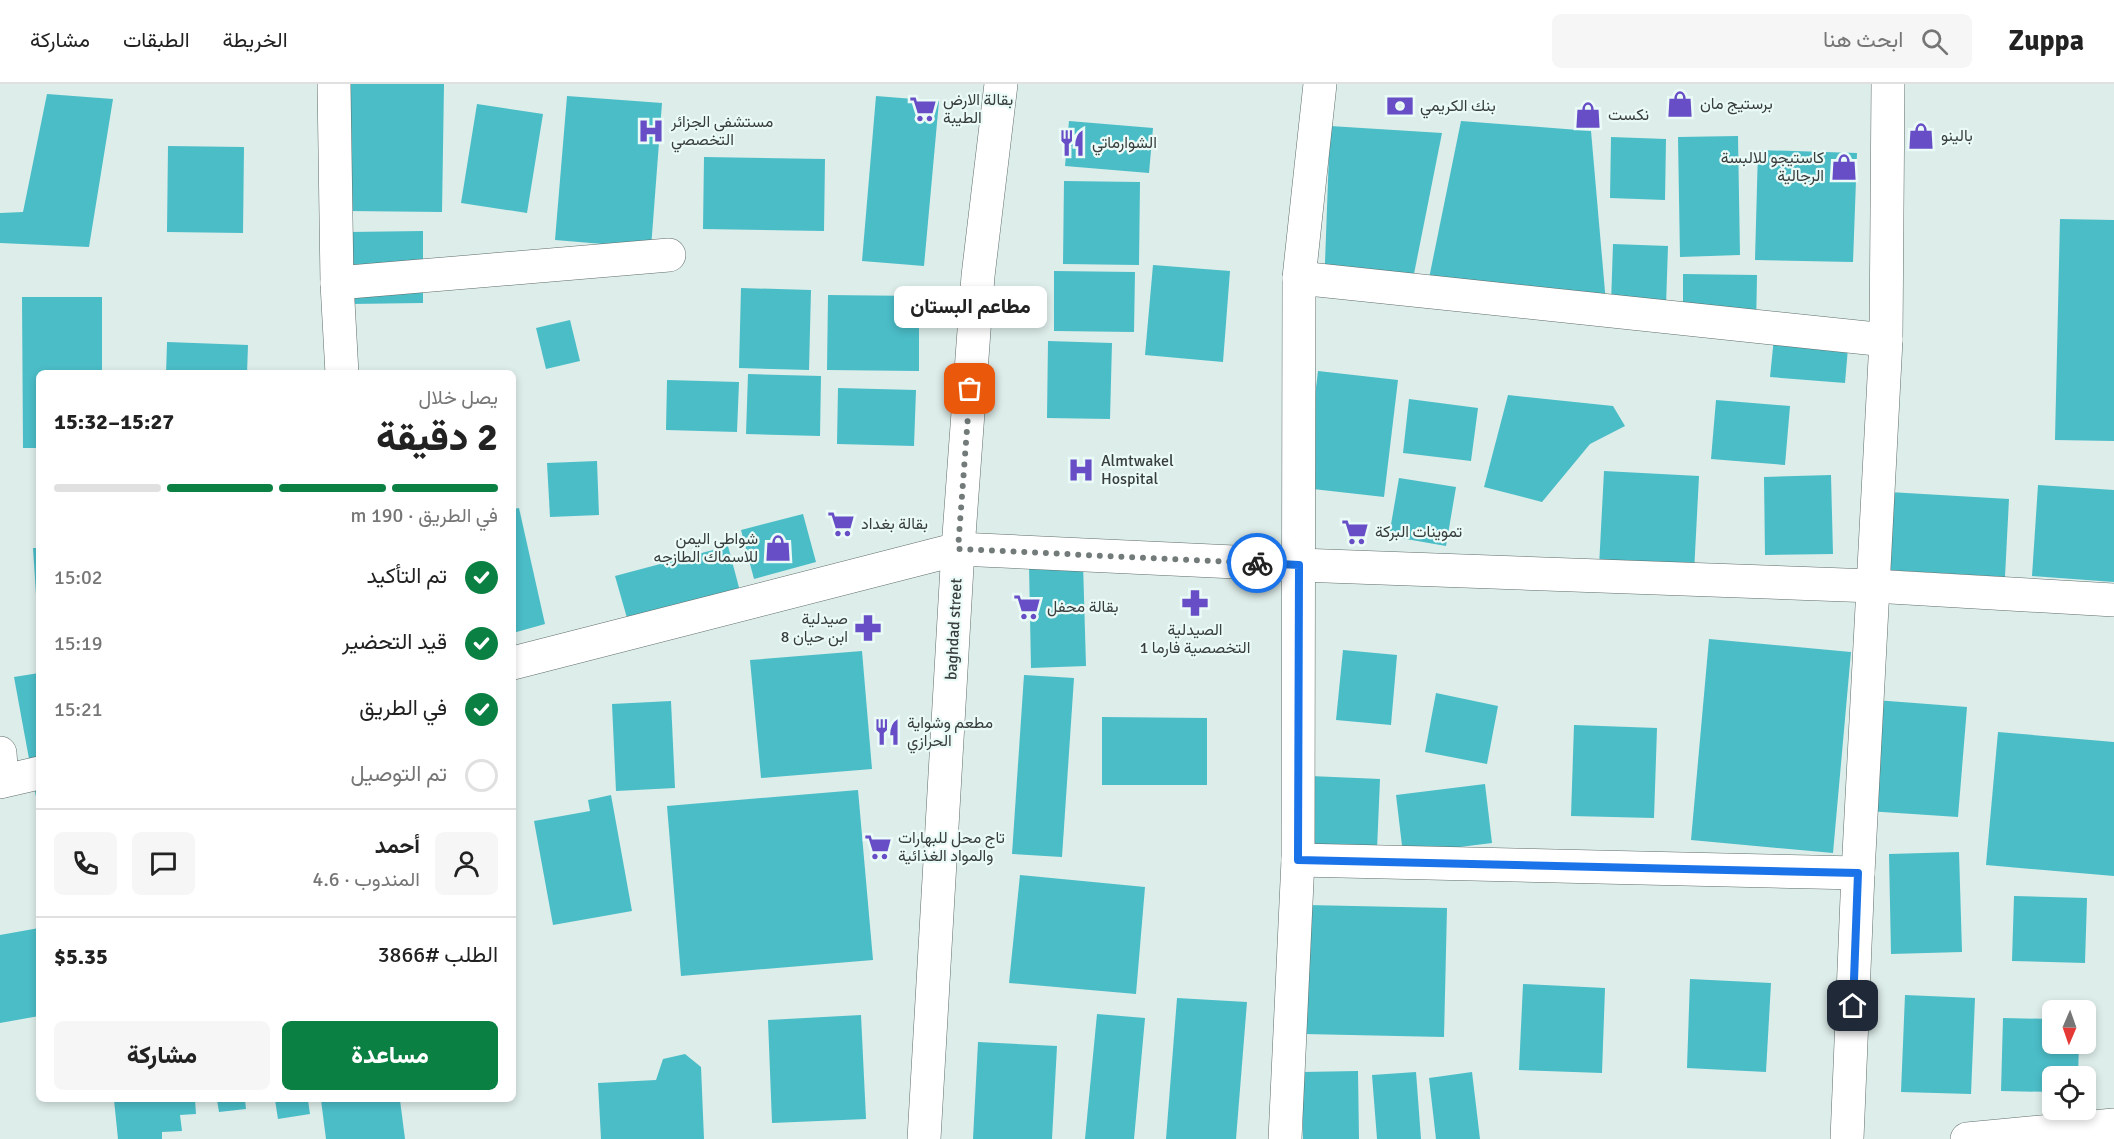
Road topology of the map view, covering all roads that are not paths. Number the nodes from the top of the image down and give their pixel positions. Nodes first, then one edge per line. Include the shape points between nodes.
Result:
1 (334, 84) edge
2 (1000, 84) edge
3 (1320, 84) edge
4 (1888, 84) edge
5 (669, 255) dead end
6 (1299, 278) junction
7 (337, 283) junction
8 (1886, 340) junction
9 (342, 370) edge
10 (958, 549) junction
11 (1299, 565) junction
12 (1874, 586) junction
13 (2114, 600) edge
14 (516, 662) edge
15 (1, 772) edge
16 (36, 773) edge
17 (1298, 860) junction
18 (1858, 873) junction
19 (2114, 1125) edge
20 (924, 1139) edge
21 (1285, 1139) edge
22 (1847, 1139) edge
23 (1967, 1139) edge

1 - 7 street
2 - 10 street, baghdad street via 978,276
3 - 6 street
4 - 8 street
5 - 7 street
6 - 8 street
6 - 11 street
7 - 9 street
8 - 12 street
10 - 11 street
10 - 14 street
10 - 20 street, baghdad street
11 - 12 street
11 - 17 street
12 - 13 street
12 - 18 street
15 - 16 street
17 - 18 street
17 - 21 street
18 - 22 street
19 - 23 street

